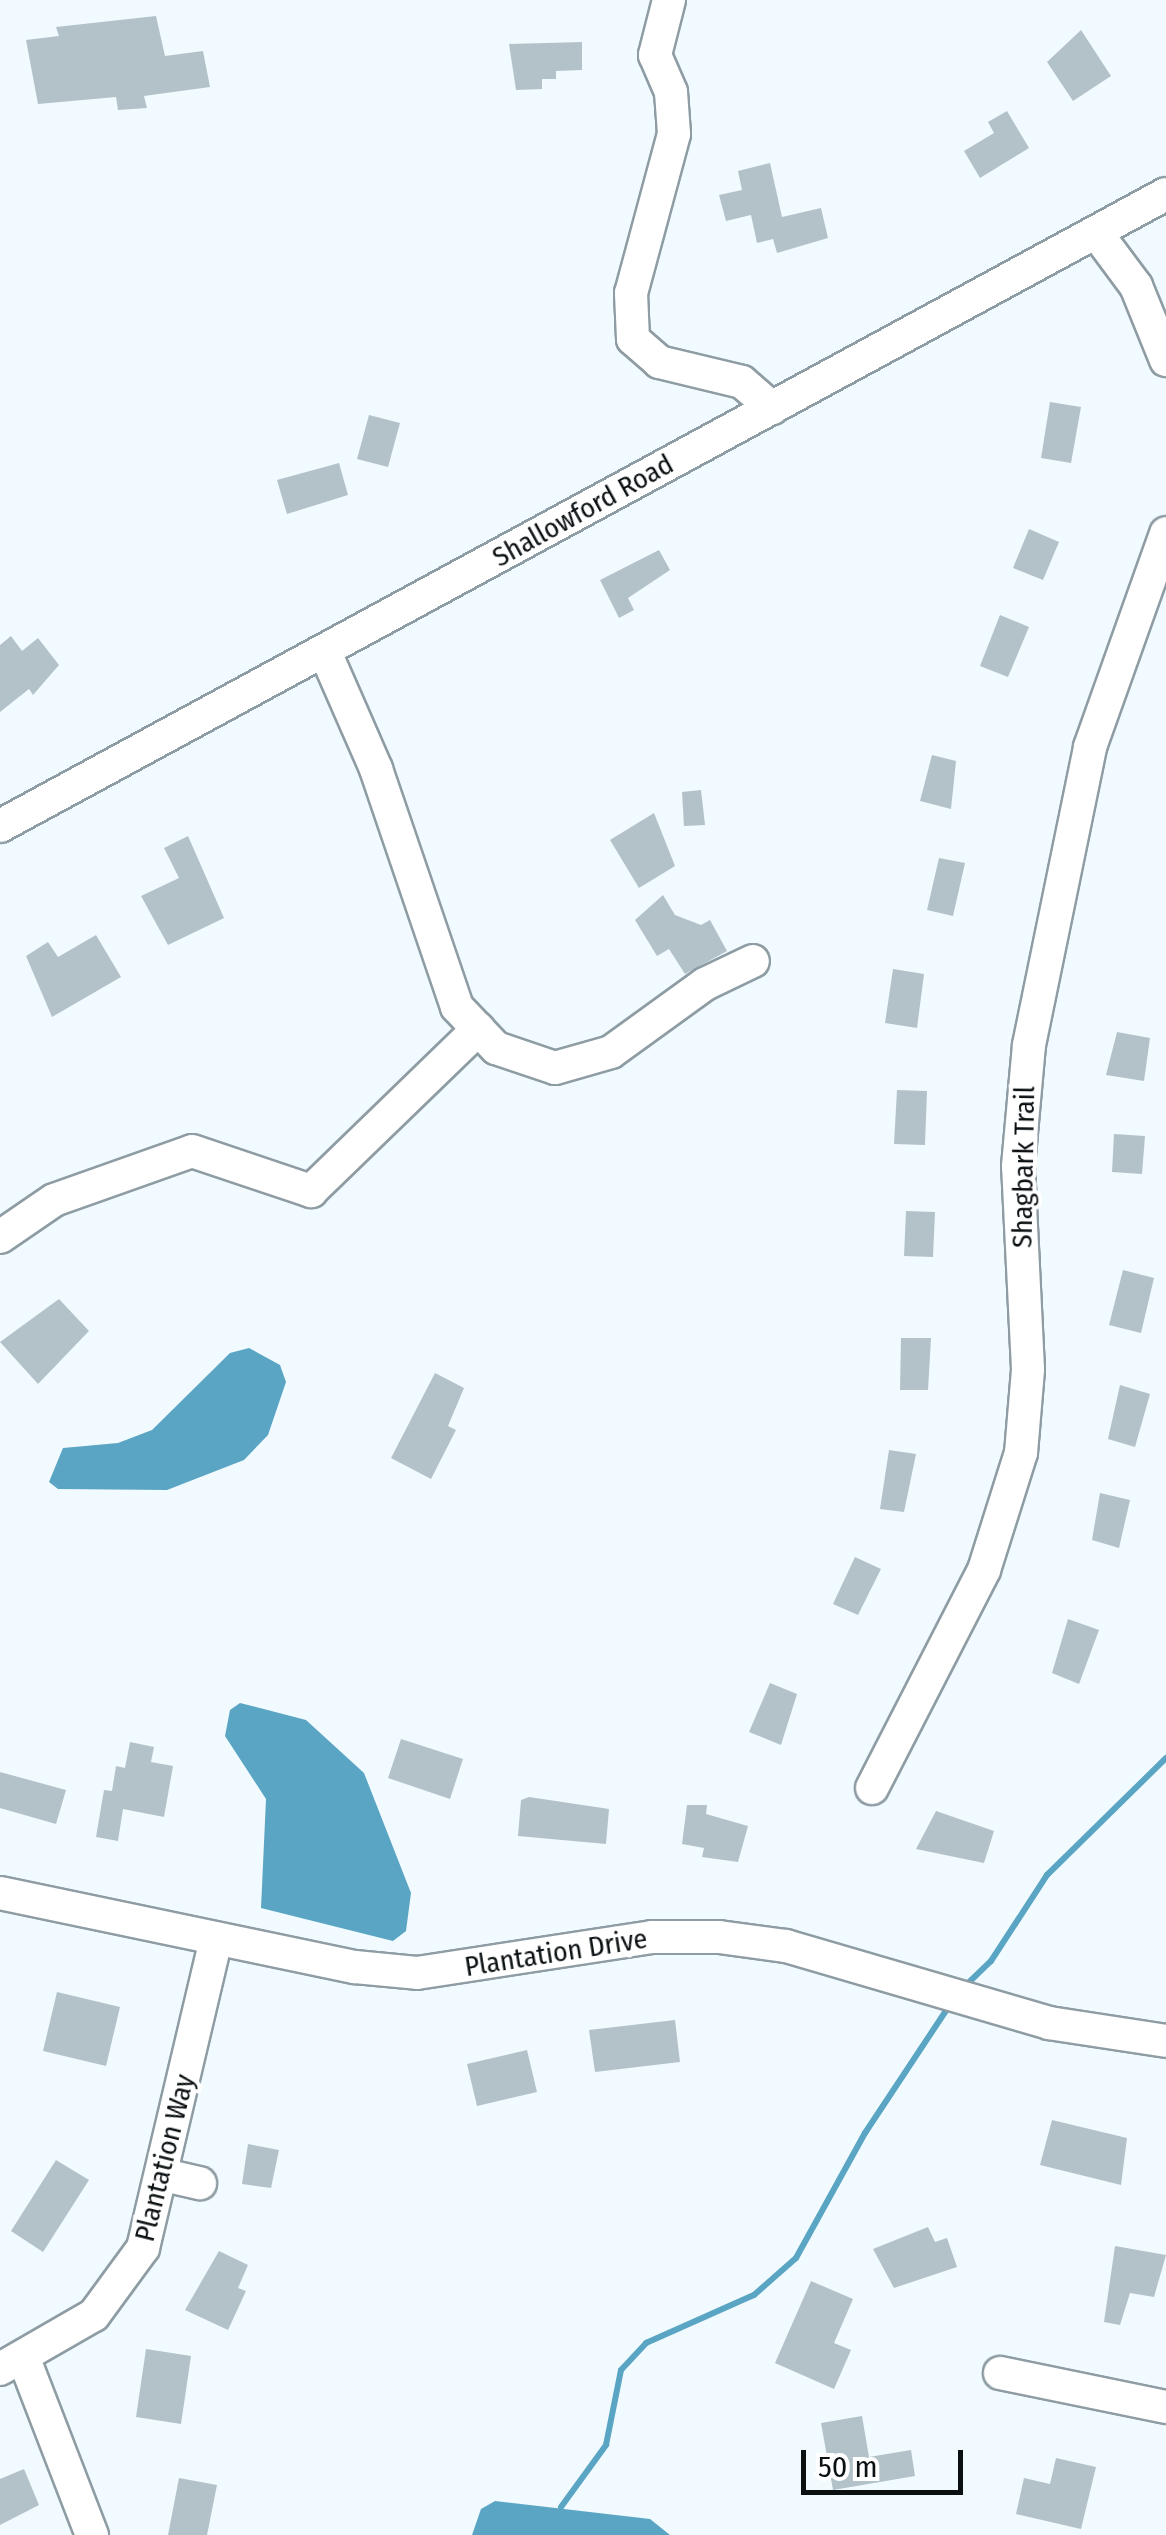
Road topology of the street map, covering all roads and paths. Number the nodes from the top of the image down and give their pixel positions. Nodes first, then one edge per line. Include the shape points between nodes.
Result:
1 (670, 0) edge
2 (1166, 194) edge
3 (1098, 235) junction
4 (1166, 360) edge
5 (772, 408) junction
6 (1166, 533) edge
7 (325, 652) junction
8 (0, 826) edge
9 (753, 961) dead end
10 (478, 1029) junction
11 (0, 1237) edge
12 (872, 1788) dead end
13 (0, 1893) edge
14 (216, 1938) junction
15 (1166, 2041) edge
16 (164, 2175) junction
17 (200, 2183) dead end
18 (12, 2364) edge
19 (1000, 2373) dead end
20 (1166, 2407) edge
21 (92, 2535) edge

1 - 5 street via 655,55 671,92 674,134 631,293 633,339 659,362 742,382
2 - 3 street, Shallowford Road
3 - 4 street via 1136,286
3 - 5 street, Shallowford Road
5 - 7 street, Shallowford Road
6 - 12 street, Shagbark Trail via 1090,747 1029,1045 1018,1166 1028,1370 1021,1453 984,1570
7 - 8 street, Shallowford Road
7 - 10 street via 376,770 457,1007
9 - 10 street via 704,984 612,1052 555,1068 496,1048
10 - 11 street via 311,1191 192,1151 54,1200
13 - 14 street, Plantation Drive
14 - 15 street, Plantation Drive via 417,1972 652,1936 719,1937 786,1946 1049,2023
14 - 16 street, Plantation Way
16 - 17 street
16 - 18 street, Plantation Way via 143,2248 121,2286 78,2327
18 - 21 street
19 - 20 street

